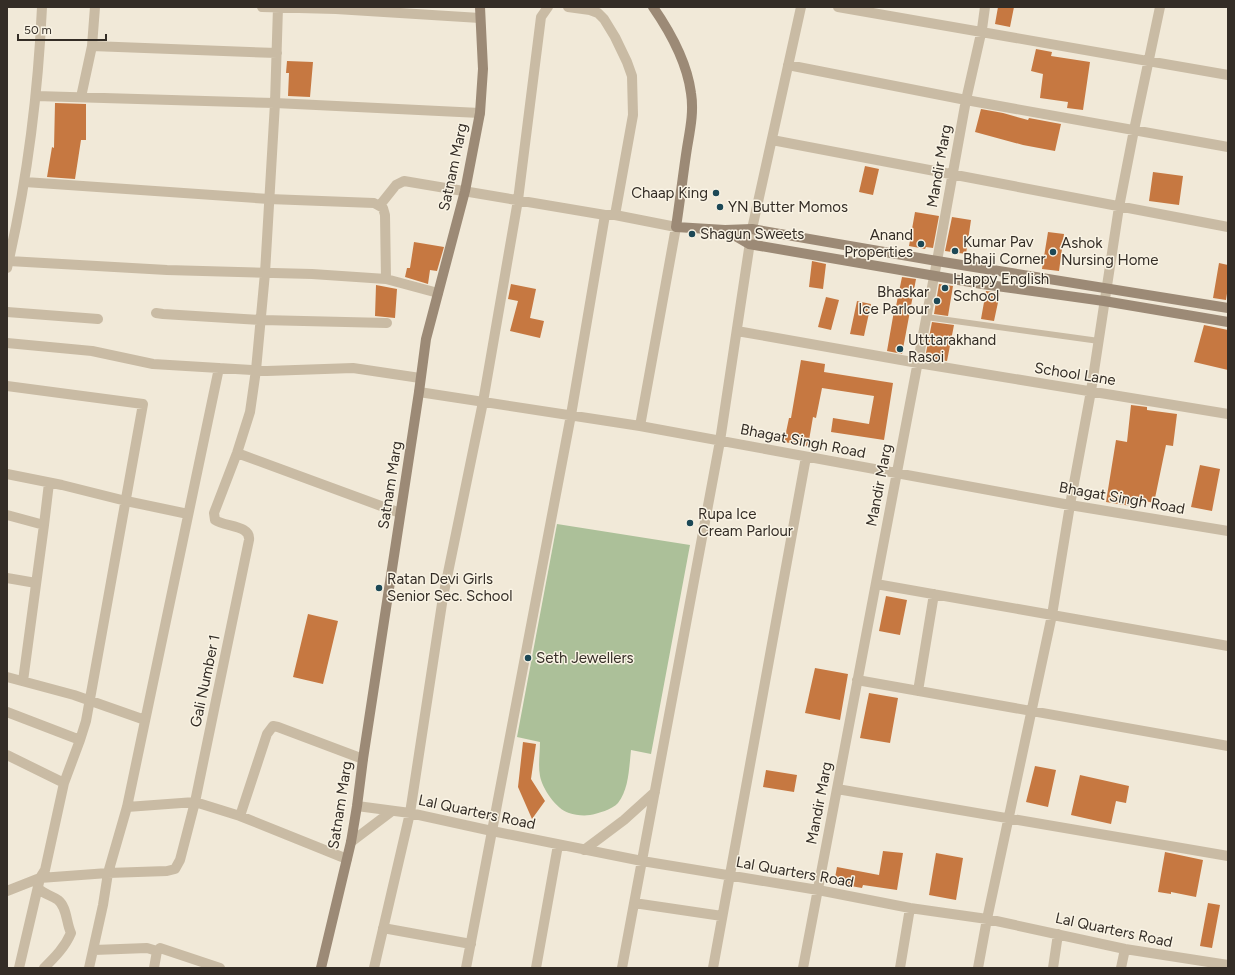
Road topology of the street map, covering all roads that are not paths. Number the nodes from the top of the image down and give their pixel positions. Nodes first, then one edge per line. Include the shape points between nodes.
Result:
1 (42, 7) edge
2 (95, 7) edge
3 (262, 7) edge
4 (480, 7) edge
5 (548, 7) edge
6 (568, 7) edge
7 (653, 7) edge
8 (802, 7) edge
9 (838, 7) edge
10 (985, 7) edge
11 (1160, 7) edge
12 (278, 8) edge
13 (480, 18) junction
14 (981, 32) junction
15 (92, 46) junction
16 (277, 53) junction
17 (1148, 61) junction
18 (788, 65) junction
19 (1228, 75) edge
20 (36, 96) junction
21 (82, 97) junction
22 (966, 100) junction
23 (275, 103) junction
24 (480, 113) junction
25 (1134, 130) junction
26 (772, 140) junction
27 (1228, 147) edge
28 (952, 175) junction
29 (25, 182) junction
30 (465, 191) junction
31 (269, 199) junction
32 (518, 200) junction
33 (380, 205) junction
34 (1119, 207) junction
35 (610, 215) junction
36 (676, 227) junction
37 (1228, 227) edge
38 (752, 229) junction
39 (725, 230) junction
40 (749, 244) junction
41 (938, 261) junction
42 (8, 264) edge
43 (265, 273) junction
44 (934, 276) junction
45 (386, 279) junction
46 (1106, 288) junction
47 (438, 293) junction
48 (1104, 301) junction
49 (1228, 308) edge
50 (7, 312) edge
51 (156, 312) dead end
52 (926, 317) junction
53 (98, 319) dead end
54 (262, 320) junction
55 (387, 322) dead end
56 (1228, 322) edge
57 (737, 331) junction
58 (1099, 341) junction
59 (7, 344) edge
60 (918, 363) junction
61 (219, 368) junction
62 (256, 370) junction
63 (420, 378) junction
64 (7, 386) edge
65 (1091, 391) junction
66 (419, 392) junction
67 (483, 402) junction
68 (1228, 414) edge
69 (571, 415) junction
70 (640, 426) junction
71 (720, 441) junction
72 (237, 453) junction
73 (806, 457) junction
74 (896, 473) junction
75 (7, 474) edge
76 (48, 483) junction
77 (126, 500) junction
78 (1070, 505) junction
79 (400, 513) junction
80 (7, 514) edge
81 (188, 514) junction
82 (44, 525) junction
83 (1228, 531) edge
84 (7, 578) edge
85 (36, 583) junction
86 (876, 584) junction
87 (934, 594) junction
88 (1052, 615) junction
89 (1228, 646) edge
90 (7, 676) edge
91 (858, 680) junction
92 (23, 681) junction
93 (918, 691) junction
94 (90, 700) junction
95 (1032, 711) junction
96 (7, 712) edge
97 (145, 720) junction
98 (80, 740) junction
99 (1228, 746) edge
100 (7, 756) edge
101 (363, 759) junction
102 (64, 783) junction
103 (837, 790) junction
104 (655, 792) junction
105 (195, 802) junction
106 (357, 806) junction
107 (127, 807) junction
108 (392, 811) junction
109 (410, 813) junction
110 (240, 816) junction
111 (1008, 819) junction
112 (492, 832) junction
113 (351, 842) junction
114 (558, 845) junction
115 (584, 850) junction
116 (1228, 856) edge
117 (347, 859) junction
118 (642, 861) junction
119 (108, 873) junction
120 (730, 876) junction
121 (40, 878) junction
122 (38, 888) junction
123 (818, 890) junction
124 (7, 891) edge
125 (634, 903) junction
126 (910, 908) junction
127 (722, 916) junction
128 (987, 919) junction
129 (383, 928) junction
130 (1058, 934) junction
131 (471, 944) junction
132 (1125, 949) junction
133 (94, 950) junction
134 (157, 951) junction
135 (1196, 965) edge
136 (1228, 965) edge
137 (19, 968) edge
138 (44, 968) edge
139 (90, 968) edge
140 (154, 968) edge
141 (220, 968) edge
142 (321, 968) edge
143 (374, 968) edge
144 (466, 968) edge
145 (536, 968) edge
146 (622, 968) edge
147 (713, 968) edge
148 (803, 968) edge
149 (900, 968) edge
150 (978, 968) edge
151 (1053, 968) edge
152 (1121, 968) edge

1 - 20 street
2 - 15 street
3 - 12 street
4 - 13 street, Satnam Marg
5 - 32 street via 541,17
6 - 35 street via 590,10 604,19 632,76 633,115
7 - 36 street via 676,46 684,64 691,92 692,112
8 - 18 street
9 - 14 street
10 - 14 street, Mandir Marg
11 - 17 street
12 - 13 street
12 - 16 street
13 - 24 street, Satnam Marg via 483,69
14 - 17 street
14 - 22 street, Mandir Marg
15 - 16 street
15 - 21 street
16 - 23 street
17 - 19 street
17 - 25 street
18 - 22 street
18 - 26 street
20 - 21 street
20 - 29 street
21 - 23 street
22 - 25 street
22 - 28 street, Mandir Marg
23 - 24 street
23 - 31 street
24 - 30 street, Satnam Marg
25 - 27 street
25 - 34 street
26 - 28 street
26 - 38 street
28 - 34 street
28 - 41 street, Mandir Marg
29 - 31 street
29 - 42 street
30 - 32 street
30 - 33 street via 404,181 396,184
30 - 47 street, Satnam Marg
31 - 33 street
31 - 43 street
32 - 35 street
32 - 67 street
33 - 45 street via 384,215
34 - 37 street
34 - 46 street
35 - 36 street
35 - 69 street
36 - 39 street
36 - 70 street
38 - 39 street
38 - 40 street
38 - 41 street
39 - 40 street
40 - 44 street
40 - 57 street
41 - 44 street, Mandir Marg
41 - 46 street
42 - 43 street
43 - 45 street
43 - 54 street
44 - 48 street
44 - 52 street, Mandir Marg
45 - 47 street
46 - 48 street
46 - 49 street
47 - 63 street, Satnam Marg via 426,339
48 - 56 street
48 - 58 street
50 - 53 street
51 - 54 street
52 - 58 lane
52 - 60 street, Mandir Marg
54 - 55 street
54 - 62 street
57 - 60 street, School Lane
57 - 71 street
58 - 65 street
59 - 61 street via 92,351 153,364
60 - 65 street, School Lane
60 - 74 street, Mandir Marg
61 - 62 street
61 - 81 street
62 - 63 street via 353,368
62 - 72 street via 250,412
63 - 66 street, Satnam Marg
64 - 77 street via 143,404
65 - 68 street, School Lane
65 - 78 street
66 - 67 street, Bhagat Singh Road
66 - 79 street, Satnam Marg
67 - 69 street, Bhagat Singh Road
67 - 109 street via 443,597
69 - 70 street, Bhagat Singh Road
69 - 112 street
70 - 71 street, Bhagat Singh Road
71 - 73 street, Bhagat Singh Road
71 - 104 street
72 - 79 street
72 - 105 street, Gali Number 1 via 214,513 215,520 220,524 244,530 250,535
73 - 74 street, Bhagat Singh Road
73 - 120 street
74 - 78 street, Bhagat Singh Road
74 - 86 street, Mandir Marg
75 - 76 street
76 - 77 street via 62,484
76 - 82 street
77 - 81 street
77 - 94 street
78 - 83 street, Bhagat Singh Road
78 - 88 street
79 - 101 street, Satnam Marg
80 - 82 street
81 - 97 street
82 - 85 street
84 - 85 street
85 - 92 street
86 - 87 street
86 - 91 street, Mandir Marg
87 - 88 street
87 - 93 street
88 - 89 street
88 - 95 street
90 - 92 street
91 - 93 street
91 - 103 street, Mandir Marg
92 - 94 street
93 - 95 street
94 - 97 street
94 - 98 street
95 - 99 street
95 - 111 street
96 - 98 street
97 - 107 street
98 - 102 street
100 - 102 street
101 - 106 street, Satnam Marg
101 - 110 street via 273,726 267,734
102 - 121 street via 45,870
103 - 111 street
103 - 123 street, Mandir Marg
104 - 115 street via 624,820
104 - 118 street
105 - 107 street
105 - 110 street
105 - 119 street, Gali Number 1 via 180,860 175,869 167,872
106 - 108 street, Lal Quarters Road
106 - 113 street, Satnam Marg
107 - 119 street
108 - 109 street, Lal Quarters Road
108 - 113 street
109 - 112 street, Lal Quarters Road
109 - 129 street
110 - 117 street
111 - 116 street
111 - 128 street
112 - 114 street, Lal Quarters Road
112 - 131 street
113 - 117 street, Satnam Marg
114 - 115 street, Lal Quarters Road
114 - 145 street
115 - 118 street, Lal Quarters Road
117 - 142 street, Satnam Marg
118 - 120 street, Lal Quarters Road
118 - 125 street
119 - 121 street
119 - 133 street
120 - 123 street, Lal Quarters Road
120 - 127 street
121 - 122 street
121 - 124 street
122 - 137 street
122 - 138 street via 59,901 65,909 71,932 68,941
123 - 126 street, Lal Quarters Road
123 - 148 street, Mandir Marg
125 - 127 street
125 - 146 street
126 - 128 street, Lal Quarters Road
126 - 149 street
127 - 147 street
128 - 130 street, Lal Quarters Road
128 - 150 street
129 - 131 street
129 - 143 street
130 - 132 street, Lal Quarters Road
130 - 151 street
131 - 144 street
132 - 135 street, Lal Quarters Road
132 - 152 street
133 - 134 street via 147,948
133 - 139 street
134 - 140 street
134 - 141 street via 160,948
135 - 136 street, Lal Quarters Road

